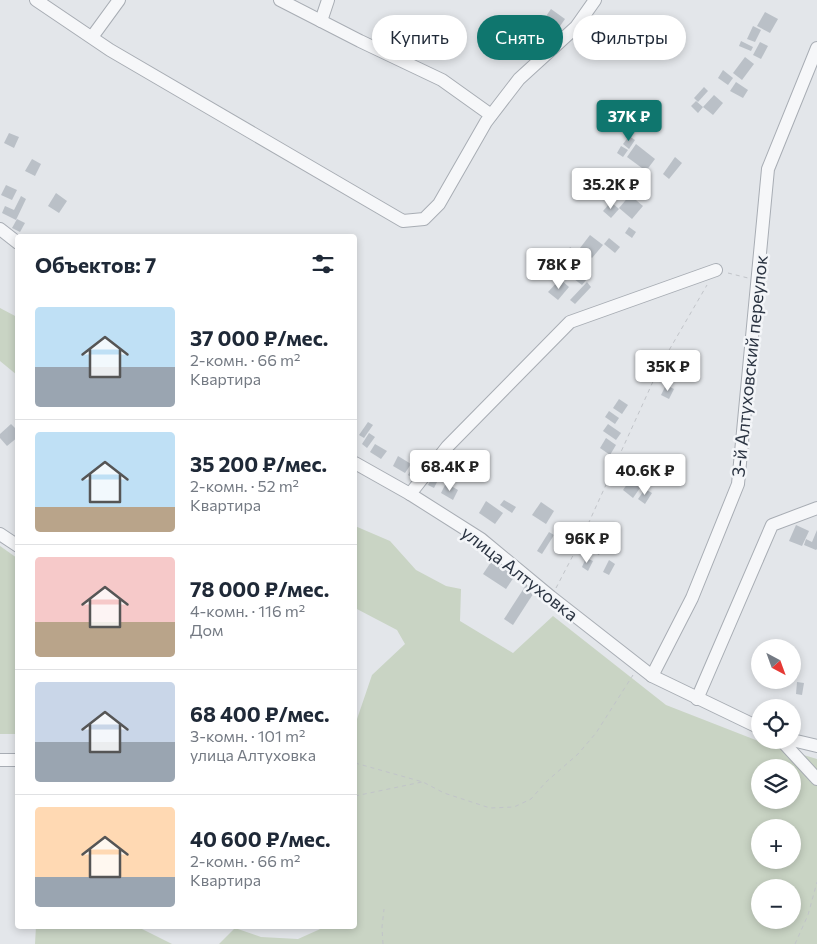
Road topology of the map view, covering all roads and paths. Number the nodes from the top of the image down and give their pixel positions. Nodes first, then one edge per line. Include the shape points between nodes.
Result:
1 (36, 0) edge
2 (118, 0) edge
3 (280, 0) edge
4 (328, 0) edge
5 (595, 0) edge
6 (320, 21) junction
7 (92, 37) junction
8 (817, 48) edge
9 (812, 74) edge
10 (491, 115) junction
11 (0, 228) edge
12 (15, 240) edge
13 (716, 270) junction
14 (757, 280) junction
15 (357, 464) edge
16 (410, 494) junction
17 (817, 508) edge
18 (0, 534) edge
19 (15, 544) edge
20 (551, 597) junction
21 (639, 666) junction
22 (652, 676) junction
23 (697, 699) junction
24 (751, 724) edge
25 (801, 742) edge
26 (817, 746) edge
27 (789, 749) edge
28 (0, 760) edge
29 (15, 760) edge
30 (357, 764) edge
31 (817, 779) edge
32 (423, 782) junction
33 (357, 796) edge
34 (817, 882) edge
35 (384, 908) dead end
36 (383, 944) edge
37 (795, 944) edge

1 - 7 street
2 - 7 street
3 - 6 street
4 - 6 street
5 - 10 street via 576,27 519,79
6 - 10 street via 442,80
7 - 10 street via 403,221 424,219 439,204
8 - 9 street, 3-й Алтуховский переулок
9 - 14 street, 3-й Алтуховский переулок via 768,169
11 - 12 street
13 - 14 path
13 - 16 street via 570,322 447,447
13 - 20 path via 660,364 579,544
14 - 22 street, 3-й Алтуховский переулок via 738,484 692,598
15 - 16 street, улица Алтуховка
16 - 20 street, улица Алтуховка via 481,539
17 - 23 street via 772,525
18 - 19 street
20 - 21 street, улица Алтуховка
21 - 22 street, улица Алтуховка
21 - 32 path via 596,733 578,754 530,799 514,808 490,808 444,793
22 - 23 street, улица Алтуховка
23 - 24 street, улица Алтуховка
25 - 26 street
27 - 31 street
28 - 29 street
30 - 32 path
32 - 33 path
34 - 37 path via 808,915
35 - 36 path

